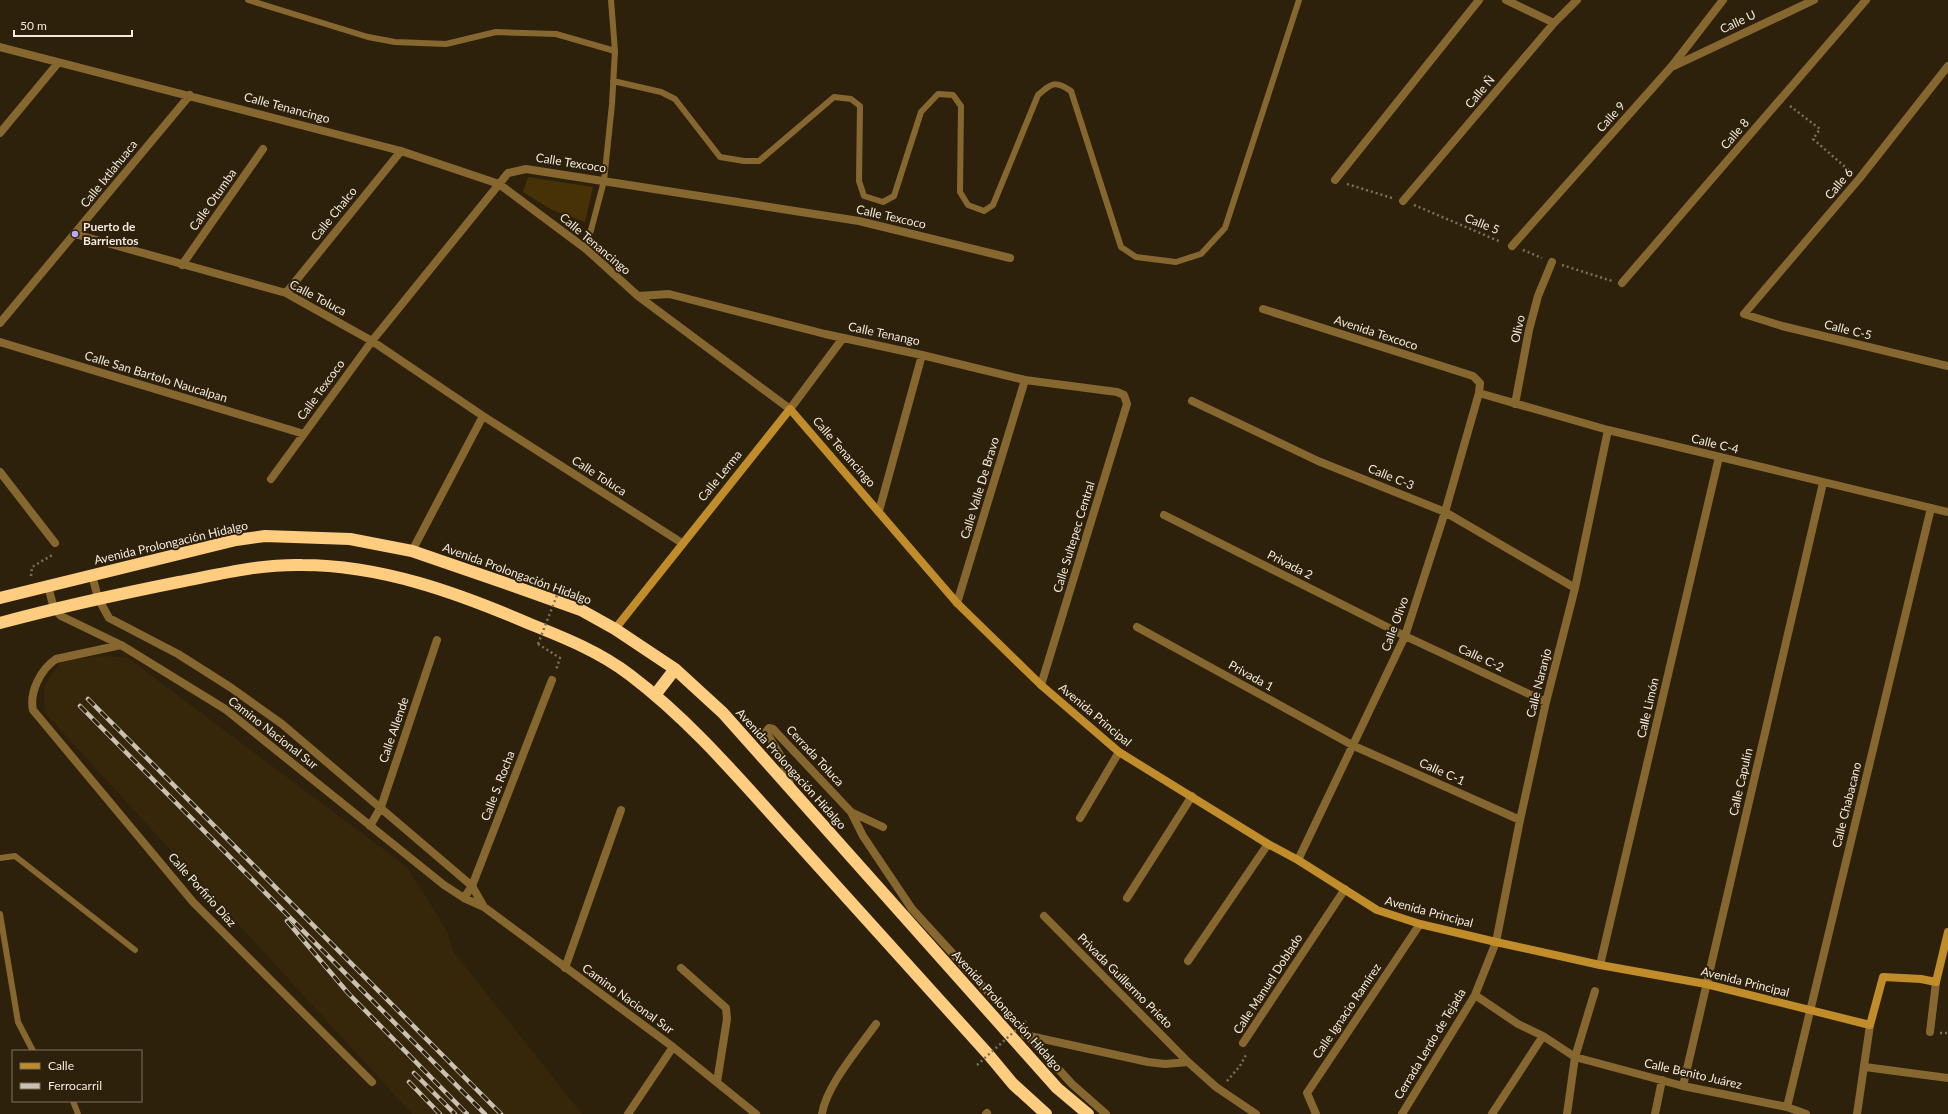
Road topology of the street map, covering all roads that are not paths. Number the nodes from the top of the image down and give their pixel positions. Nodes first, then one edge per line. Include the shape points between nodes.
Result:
1 (248, 0) edge
2 (611, 0) edge
3 (1299, 0) edge
4 (1479, 0) edge
5 (1506, 0) edge
6 (1577, 0) edge
7 (1723, 0) edge
8 (1814, 0) edge
9 (1866, 0) edge
10 (1554, 24) junction
11 (0, 47) edge
12 (615, 51) junction
13 (58, 63) junction
14 (1672, 66) junction
15 (1948, 66) edge
16 (1944, 75) edge
17 (613, 80) junction
18 (190, 95) junction
19 (0, 133) edge
20 (263, 149) dead end
21 (401, 151) junction
22 (1335, 180) road end
23 (604, 181) junction
24 (499, 184) junction
25 (1403, 201) road end
26 (75, 234) junction
27 (1512, 246) road end
28 (586, 249) junction
29 (1010, 258) dead end
30 (1552, 262) road end
31 (182, 265) junction
32 (1622, 283) road end
33 (286, 293) junction
34 (638, 296) junction
35 (1263, 309) dead end
36 (1744, 314) joint
37 (0, 323) edge
38 (843, 338) junction
39 (372, 341) junction
40 (0, 342) edge
41 (922, 355) junction
42 (1948, 366) edge
43 (1025, 380) junction
44 (1480, 383) joint
45 (1479, 392) junction
46 (1124, 395) joint
47 (1192, 401) dead end
48 (1515, 404) junction
49 (790, 409) junction
50 (483, 416) junction
51 (1608, 430) junction
52 (304, 434) junction
53 (1719, 457) junction
54 (0, 472) edge
55 (271, 479) dead end
56 (1823, 483) junction
57 (1931, 508) junction
58 (879, 511) junction
59 (1444, 512) junction
60 (1948, 512) edge
61 (1164, 515) dead end
62 (55, 543) road end
63 (682, 543) junction
64 (412, 551) junction
65 (92, 576) junction
66 (48, 586) junction
67 (1575, 588) junction
68 (0, 598) edge
69 (98, 598) junction
70 (957, 603) junction
71 (54, 609) junction
72 (0, 623) edge
73 (1137, 627) dead end
74 (615, 629) junction
75 (1405, 636) junction
76 (437, 640) dead end
77 (121, 645) junction
78 (675, 669) junction
79 (552, 680) road end
80 (1041, 685) junction
81 (655, 695) junction
82 (1546, 702) junction
83 (1354, 746) junction
84 (1119, 752) junction
85 (792, 792) junction
86 (1192, 796) junction
87 (380, 807) junction
88 (621, 810) dead end
89 (851, 812) junction
90 (1080, 818) dead end
91 (1520, 820) junction
92 (370, 826) junction
93 (883, 827) dead end
94 (1268, 844) junction
95 (0, 858) edge
96 (1298, 860) junction
97 (472, 886) junction
98 (1345, 889) junction
99 (464, 898) junction
100 (1127, 898) dead end
101 (484, 907) junction
102 (0, 914) edge
103 (1044, 916) dead end
104 (1420, 924) junction
105 (1948, 932) edge
106 (1496, 942) junction
107 (136, 950) dead end
108 (1188, 961) dead end
109 (1600, 965) junction
110 (565, 968) junction
111 (681, 968) dead end
112 (1936, 982) junction
113 (1706, 984) junction
114 (1595, 991) dead end
115 (1475, 995) junction
116 (1810, 1011) junction
117 (876, 1024) dead end
118 (1870, 1025) junction
119 (1930, 1032) dead end
120 (1025, 1035) junction
121 (1543, 1036) junction
122 (1243, 1043) road end
123 (673, 1047) junction
124 (32, 1050) edge
125 (1575, 1057) junction
126 (1188, 1062) junction
127 (1865, 1067) junction
128 (1948, 1078) edge
129 (1662, 1080) junction
130 (372, 1082) dead end
131 (717, 1082) junction
132 (1683, 1086) junction
133 (73, 1102) edge
134 (1787, 1108) junction
135 (78, 1114) edge
136 (628, 1114) edge
137 (756, 1114) edge
138 (822, 1114) edge
139 (1046, 1114) edge
140 (1088, 1114) edge
141 (1106, 1114) edge
142 (1256, 1114) edge
143 (1316, 1114) edge
144 (1402, 1114) edge
145 (1492, 1114) edge
146 (1567, 1114) edge
147 (1655, 1114) edge
148 (1806, 1114) edge
149 (1858, 1114) edge

1 - 12 lane via 368,37 395,42 446,44 496,32 556,34
2 - 12 lane
3 - 17 lane via 1225,228 1202,254 1176,262 1136,257 1121,247 1071,91 1060,84 1050,84 1038,95 993,205 984,211 968,206 960,192 961,106 953,95 938,94 921,112 894,196 883,202 864,196 860,181 860,106 851,99 834,97 759,161 744,161 720,156 675,99 661,92
4 - 22 street
5 - 10 street
6 - 10 street, Calle Ñ
7 - 14 street, Calle 9
8 - 14 street, Calle U
9 - 32 street, Calle 8
10 - 25 street, Calle Ñ
11 - 13 street, Calle Tenancingo
12 - 17 lane
13 - 18 street, Calle Tenancingo
13 - 19 street
14 - 27 street, Calle 9
15 - 16 street, Calle 6
16 - 36 street, Calle 6
17 - 23 lane
18 - 21 street, Calle Tenancingo
18 - 26 street, Calle Ixtlahuaca
20 - 31 street, Calle Otumba
21 - 24 street, Calle Tenancingo
21 - 33 street, Calle Chalco
23 - 24 street, Calle Texcoco via 526,169 508,173
23 - 28 lane
23 - 29 street, Calle Texcoco via 860,221
24 - 28 street, Calle Tenancingo
24 - 39 street, Calle Texcoco
26 - 31 street, Calle Toluca
26 - 37 street, Calle Ixtlahuaca
28 - 34 street, Calle Tenancingo
30 - 48 street, Olivo via 1538,296 1529,330
31 - 33 street, Calle Toluca
33 - 39 street, Calle Toluca
34 - 38 street, Calle Tenango via 669,294
34 - 49 street, Calle Tenancingo
35 - 44 street, Avenida Texcoco via 1473,376
36 - 42 street, Calle C-5 via 1782,326
38 - 41 street, Calle Tenango
38 - 49 street, Calle Lerma
39 - 50 street, Calle Toluca
39 - 52 street, Calle Texcoco
40 - 52 street, Calle San Bartolo Naucalpan
41 - 43 street, Calle Tenango
41 - 58 street
43 - 46 street, Calle Tenango
43 - 70 street, Calle Valle De Bravo
44 - 45 street, Calle Olivo
45 - 48 street, Calle C-4
45 - 59 street, Calle Olivo
46 - 80 street, Calle Sultepec Central via 1127,404
47 - 59 street, Calle C-3 via 1318,461
48 - 51 street, Calle C-4
49 - 58 street, Calle Tenancingo
49 - 63 street, Calle Lerma
50 - 63 street, Calle Toluca
50 - 64 street
51 - 53 street, Calle C-4
51 - 67 street, Calle Naranjo
52 - 55 street, Calle Texcoco
53 - 56 street, Calle C-4
53 - 109 street, Calle Limón
54 - 62 street
56 - 57 street, Calle C-4
56 - 113 street, Calle Capulín
57 - 60 street, Calle C-4
57 - 116 street, Calle Chabacano
58 - 70 street, Calle Tenancingo
59 - 67 street, Calle C-3
59 - 75 street, Calle Olivo
61 - 75 street, Privada 2
63 - 74 street, Calle Lerma
64 - 65 highway, Avenida Prolongación Hidalgo via 350,539 266,536 193,550
64 - 74 highway, Avenida Prolongación Hidalgo via 581,610
65 - 66 highway, Avenida Prolongación Hidalgo
65 - 69 street, Camino Nacional Sur
66 - 68 highway, Avenida Prolongación Hidalgo
66 - 71 street
67 - 82 street, Calle Naranjo
69 - 71 highway
69 - 81 highway via 273,565 304,564 349,568 404,578 533,624 600,656
69 - 87 street, Camino Nacional Sur via 109,618 178,654 230,687 282,724
70 - 80 street, Calle Tenancingo
71 - 72 highway
71 - 77 street, Camino Nacional Sur via 61,616
73 - 83 street, Privada 1
74 - 78 highway, Avenida Prolongación Hidalgo
75 - 82 street, Calle C-2
75 - 83 street, Calle Olivo
76 - 87 street, Calle Allende
77 - 92 street, Camino Nacional Sur via 225,709
77 - 130 street, Calle Porfirio Díaz via 51,662 33,688 33,710 193,902
78 - 81 highway
78 - 85 highway, Avenida Prolongación Hidalgo via 723,713
79 - 97 street, Calle S. Rocha
80 - 84 street, Avenida Principal
81 - 139 highway via 699,734 1013,1084
82 - 91 street, Calle Naranjo
83 - 91 street, Calle C-1
83 - 96 street, Calle Olivo
84 - 86 street, Avenida Principal
84 - 90 street
85 - 89 street, Cerrada Toluca via 782,758 767,737 766,732 769,728 799,755
85 - 140 highway, Avenida Prolongación Hidalgo via 1057,1088
86 - 94 street, Avenida Principal
86 - 100 street
87 - 92 street, Calle Allende
87 - 97 street, Camino Nacional Sur
88 - 110 street
89 - 93 street, Cerrada Toluca
89 - 120 street via 863,836 912,910
91 - 106 street, Calle Naranjo
92 - 99 street, Camino Nacional Sur
94 - 96 street, Avenida Principal
94 - 108 street
95 - 107 lane via 15,856
96 - 98 street, Avenida Principal
97 - 99 street, Calle S. Rocha
97 - 101 street, Camino Nacional Sur
98 - 104 street, Avenida Principal via 1377,910
98 - 122 street, Calle Manuel Doblado
99 - 101 street, Camino Nacional Sur
101 - 110 street, Camino Nacional Sur
102 - 124 lane via 18,1022
103 - 126 street, Privada Guillermo Prieto
104 - 106 street, Avenida Principal
104 - 143 street, Calle Ignacio Ramírez via 1307,1093
105 - 112 street
106 - 109 street, Avenida Principal
106 - 115 street, Cerrada Lerdo de Tejada
109 - 113 street, Avenida Principal
110 - 123 street, Camino Nacional Sur
111 - 131 street via 726,1008 727,1019
112 - 118 street via 1883,978
112 - 119 street
113 - 116 street, Avenida Principal
113 - 132 street, Calle Capulín
114 - 125 street
115 - 121 street, Calle Benito Juárez via 1518,1024
115 - 144 street, Cerrada Lerdo de Tejada
116 - 118 street, Avenida Principal
116 - 134 street, Calle Chabacano
117 - 138 street via 830,1090
118 - 127 street
120 - 126 street via 1148,1062
120 - 141 street via 1072,1084
121 - 125 street, Calle Benito Juárez
121 - 145 street
123 - 131 street, Camino Nacional Sur
123 - 136 street
125 - 129 street, Calle Benito Juárez
125 - 146 street
126 - 142 street, Privada Guillermo Prieto via 1220,1089
127 - 128 street
127 - 149 street
129 - 132 street, Calle Benito Juárez
129 - 147 street
131 - 137 street, Camino Nacional Sur
132 - 134 street, Calle Benito Juárez
133 - 135 lane
134 - 148 street, Calle Benito Juárez

